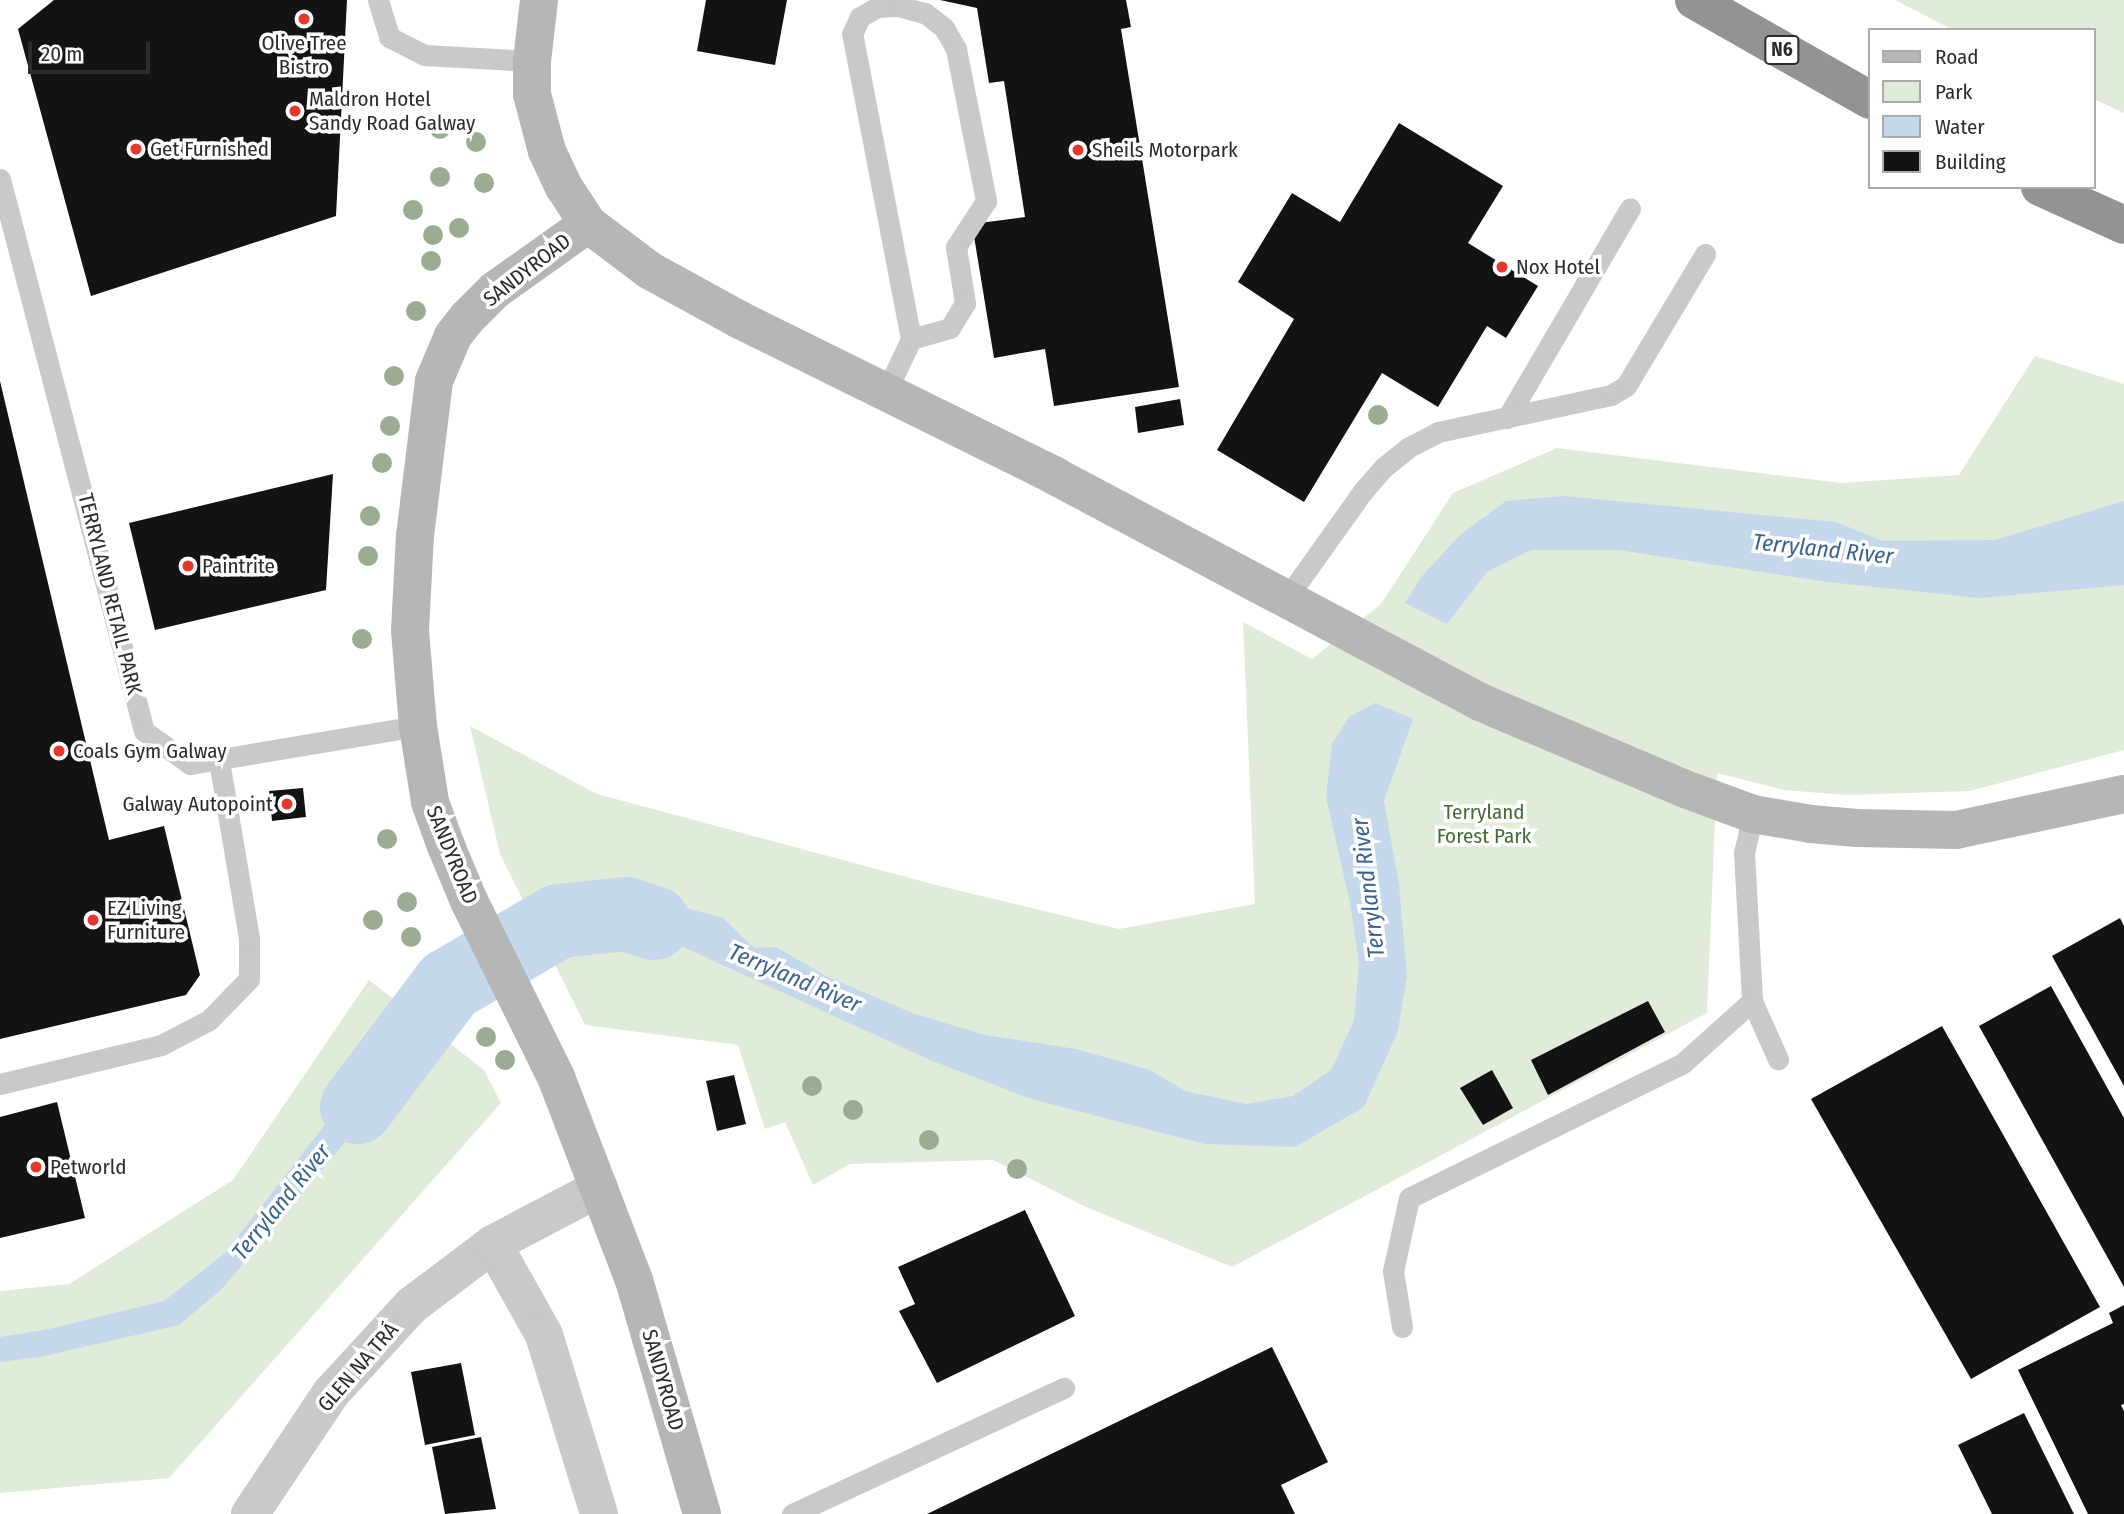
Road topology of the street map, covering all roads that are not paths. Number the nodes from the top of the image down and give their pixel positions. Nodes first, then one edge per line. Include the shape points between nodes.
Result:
1 (378, 0) edge
2 (539, 0) edge
3 (1694, 0) edge
4 (532, 61) junction
5 (1868, 99) edge
6 (0, 179) edge
7 (2044, 189) edge
8 (1630, 208) dead end
9 (588, 224) junction
10 (2124, 225) edge
11 (1706, 254) dead end
12 (911, 339) junction
13 (886, 392) junction
14 (1507, 418) junction
15 (1286, 599) junction
16 (418, 726) junction
17 (219, 760) junction
18 (2122, 799) edge
19 (1753, 814) junction
20 (1752, 1001) junction
21 (1778, 1059) dead end
22 (0, 1084) edge
23 (599, 1188) junction
24 (492, 1244) junction
25 (1402, 1327) dead end
26 (1064, 1388) dead end
27 (250, 1514) edge
28 (599, 1514) edge
29 (702, 1514) edge
30 (792, 1514) edge

1 - 4 lane via 389,37 424,55
2 - 4 street
3 - 5 highway, N6
4 - 9 street via 532,94 547,151
6 - 17 lane, TERRYLAND RETAIL PARK via 144,731 190,764
7 - 10 highway
8 - 14 lane
9 - 13 street via 649,270
9 - 16 street, SANDYROAD via 495,290 467,318 453,336 434,381 415,536 410,631
11 - 14 lane via 1626,386 1611,395
12 - 12 lane via 852,34 860,17 877,7 898,6 925,13 944,28 956,50 986,201 956,247 965,303 950,328
12 - 13 lane
13 - 15 street
14 - 15 lane via 1438,432 1383,468
15 - 19 street via 1480,702
16 - 17 lane, TERRYLAND RETAIL PARK
16 - 23 street, SANDYROAD via 430,802 469,901 542,1048
17 - 22 lane via 249,938 249,979 209,1020 161,1045
18 - 19 street via 1956,830 1857,828
19 - 20 lane via 1744,852
20 - 21 lane
20 - 25 lane via 1684,1063 1409,1198 1393,1271
23 - 24 street, GLEN NA TRÁ
23 - 29 street, SANDYROAD via 634,1280
24 - 27 street, GLEN NA TRÁ via 412,1305 331,1393
24 - 28 street via 544,1335
26 - 30 lane

